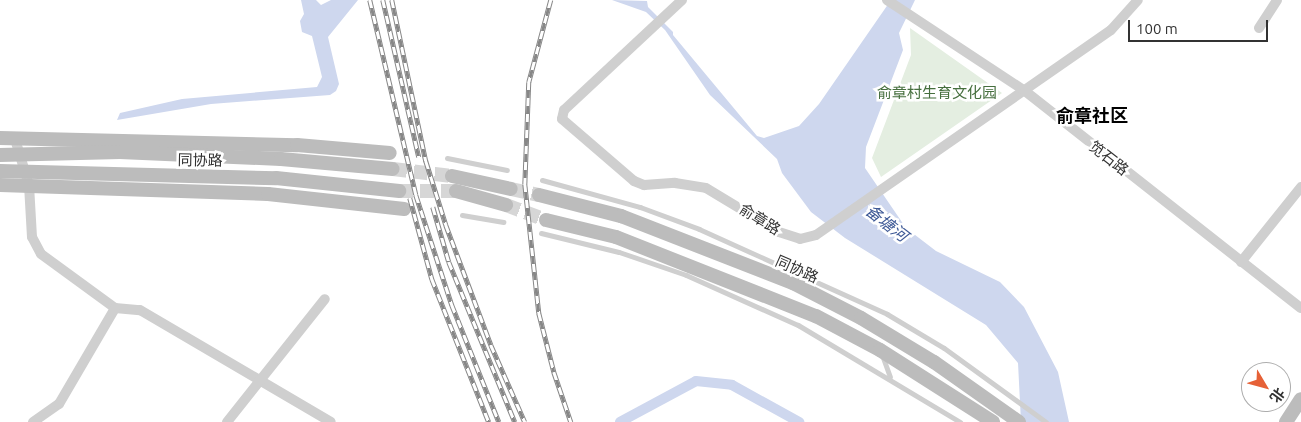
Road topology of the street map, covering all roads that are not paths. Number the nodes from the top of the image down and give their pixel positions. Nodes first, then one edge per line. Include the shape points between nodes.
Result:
1 (682, 0) edge
2 (886, 0) edge
3 (1138, 0) edge
4 (1277, 0) edge
5 (1259, 28) dead end
6 (1025, 91) junction
7 (0, 138) edge
8 (15, 139) junction
9 (80, 139) junction
10 (120, 152) junction
11 (390, 153) tunnel mouth
12 (0, 155) edge
13 (21, 156) junction
14 (448, 158) dead end
15 (393, 170) tunnel mouth
16 (508, 170) dead end
17 (0, 171) edge
18 (452, 176) tunnel mouth
19 (28, 178) junction
20 (542, 180) dead end
21 (0, 185) edge
22 (1301, 187) edge
23 (511, 189) tunnel mouth
24 (400, 191) tunnel mouth
25 (456, 191) tunnel mouth
26 (539, 194) tunnel mouth
27 (506, 205) tunnel mouth
28 (404, 209) dead end
29 (462, 215) dead end
30 (503, 222) dead end
31 (543, 226) joint
32 (1241, 262) junction
33 (325, 299) dead end
34 (116, 308) junction
35 (1301, 308) edge
36 (880, 350) junction
37 (890, 377) junction
38 (262, 380) junction
39 (1301, 399) edge
40 (33, 422) edge
41 (227, 422) edge
42 (331, 422) edge
43 (960, 422) edge
44 (993, 422) edge
45 (1019, 422) edge
46 (1046, 422) edge
47 (1286, 422) edge

1 - 6 street, 俞章路 via 564,110 562,119 634,181 644,185 675,182 706,188 788,236 800,239 816,235
2 - 6 street, 笕石路
3 - 6 street, 俞章路 via 1111,30
4 - 5 street
6 - 32 street, 笕石路
7 - 8 main road
8 - 9 main road
8 - 13 street
9 - 10 main road
9 - 11 main road via 297,145
10 - 13 main road, 同协路
10 - 15 main road, 同协路 via 281,158
12 - 13 main road, 同协路
13 - 19 street
14 - 16 lane
17 - 19 main road, 同协路
18 - 23 main road
19 - 21 main road
19 - 24 main road, 同协路 via 276,178
19 - 28 main road via 268,194
19 - 34 street via 32,237 41,254
20 - 46 lane via 640,208 770,260 887,314
22 - 32 street
25 - 27 main road
26 - 45 main road, 同协路 via 621,216 793,284 861,318 926,357
29 - 30 lane
31 - 36 main road via 616,237 680,260 816,316
31 - 37 lane via 686,275 798,325
32 - 35 street, 笕石路
33 - 38 street
34 - 38 street via 140,310
34 - 40 street via 59,404
36 - 37 lane
36 - 44 main road
37 - 43 lane
38 - 41 street
38 - 42 street
39 - 47 main road

